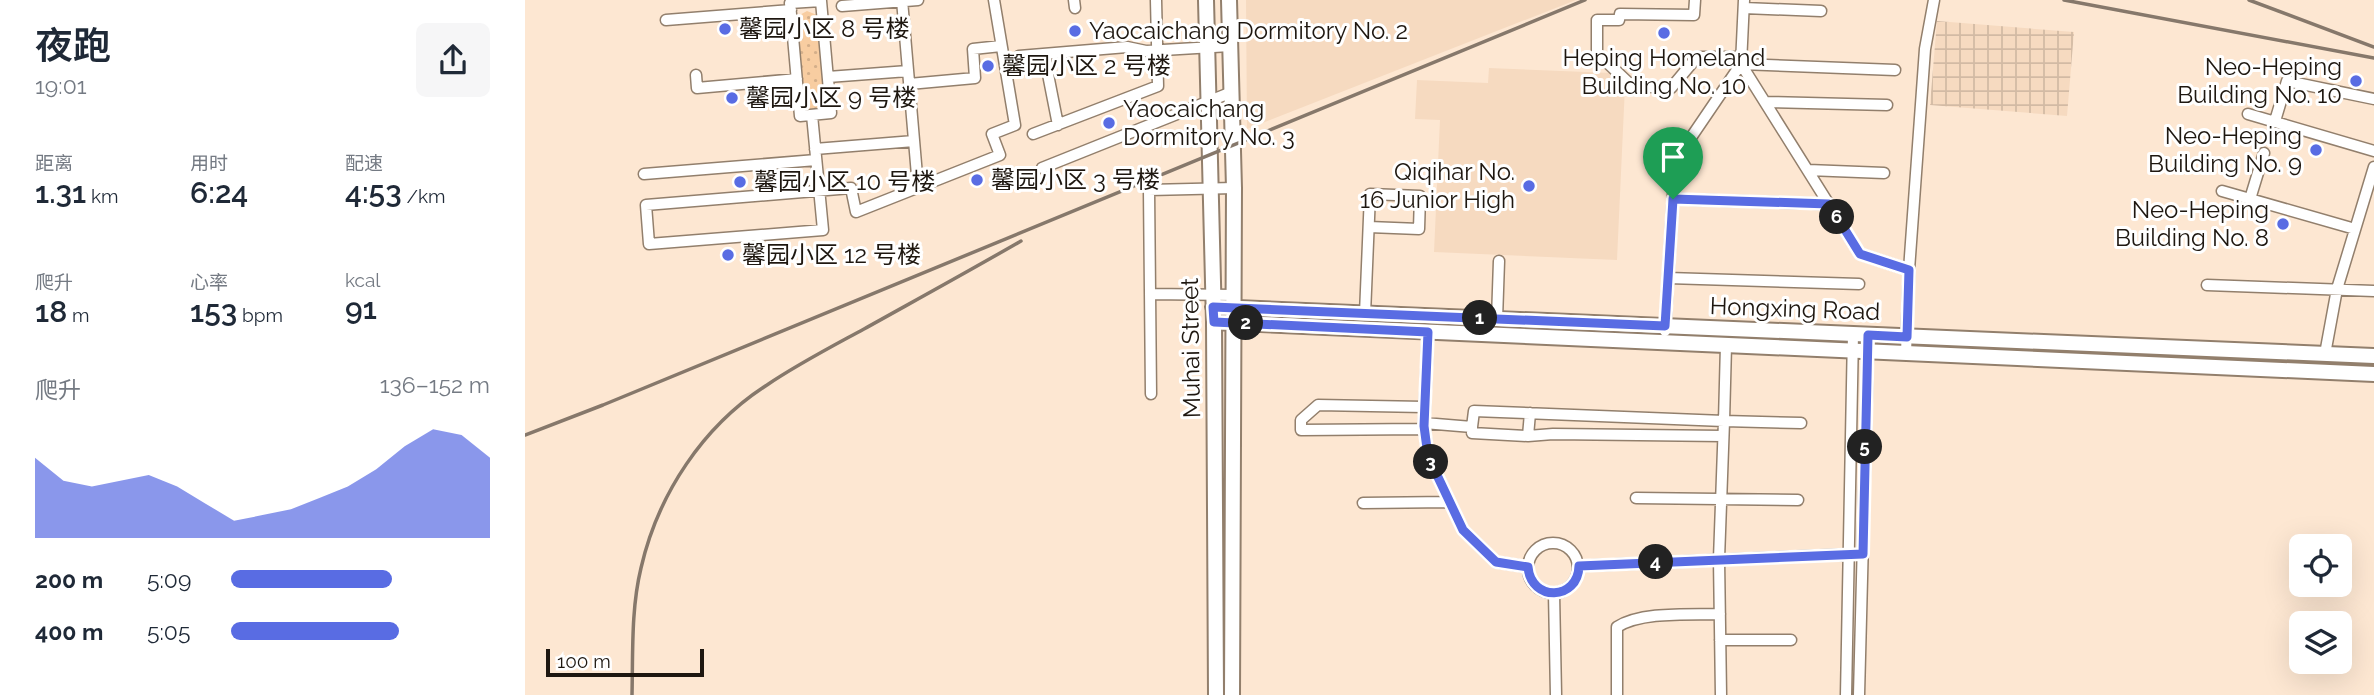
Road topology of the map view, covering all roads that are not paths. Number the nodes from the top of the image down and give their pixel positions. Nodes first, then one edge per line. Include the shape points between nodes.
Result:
1 (918, 0) edge
2 (994, 0) edge
3 (1156, 0) edge
4 (1206, 0) edge
5 (1229, 0) edge
6 (1695, 0) edge
7 (1934, 0) edge
8 (808, 1) edge
9 (902, 1) edge
10 (824, 3) edge
11 (842, 3) edge
12 (794, 4) edge
13 (1744, 4) edge
14 (1821, 11) dead end
15 (666, 20) dead end
16 (1001, 46) junction
17 (1230, 46) junction
18 (1207, 48) junction
19 (1157, 50) junction
20 (1044, 54) junction
21 (1019, 57) dead end
22 (1741, 60) junction
23 (1895, 70) dead end
24 (908, 71) junction
25 (696, 75) dead end
26 (828, 77) junction
27 (797, 79) junction
28 (909, 84) junction
29 (1232, 92) junction
30 (2374, 99) edge
31 (1765, 102) junction
32 (1208, 103) junction
33 (1887, 105) dead end
34 (2248, 114) dead end
35 (812, 115) junction
36 (2275, 121) junction
37 (1058, 125) junction
38 (1033, 134) dead end
39 (914, 141) junction
40 (2374, 151) edge
41 (2264, 153) dead end
42 (816, 155) junction
43 (2374, 167) edge
44 (1042, 168) dead end
45 (1808, 170) junction
46 (1884, 173) dead end
47 (644, 174) dead end
48 (918, 187) junction
49 (1234, 188) junction
50 (1210, 189) junction
51 (819, 191) junction
52 (2222, 191) dead end
53 (1673, 199) junction
54 (2250, 199) junction
55 (2369, 200) edge
56 (1829, 204) junction
57 (1369, 227) junction
58 (2355, 229) junction
59 (1499, 261) dead end
60 (1909, 270) junction
61 (1668, 278) junction
62 (1859, 284) dead end
63 (2207, 285) dead end
64 (2337, 289) junction
65 (2374, 291) edge
66 (1150, 294) junction
67 (1213, 308) junction
68 (1234, 309) junction
69 (1365, 314) junction
70 (1497, 319) junction
71 (1665, 326) junction
72 (1428, 332) junction
73 (1853, 334) junction
74 (1868, 335) junction
75 (1907, 337) junction
76 (1665, 342) junction
77 (1726, 345) junction
78 (1860, 351) junction
79 (1906, 353) junction
80 (2325, 354) junction
81 (2374, 356) edge
82 (2374, 374) edge
83 (1151, 394) dead end
84 (1424, 407) junction
85 (1530, 413) junction
86 (1646, 417) junction
87 (1724, 421) junction
88 (1801, 423) dead end
89 (1424, 426) junction
90 (1472, 427) junction
91 (1637, 435) junction
92 (1528, 436) junction
93 (1723, 436) junction
94 (1636, 498) dead end
95 (1721, 499) junction
96 (1798, 500) dead end
97 (1449, 502) junction
98 (1363, 503) dead end
99 (1863, 554) junction
100 (1849, 555) junction
101 (1719, 559) junction
102 (1579, 566) junction
103 (1528, 567) junction
104 (1554, 593) junction
105 (1720, 614) junction
106 (1720, 640) junction
107 (1791, 640) dead end
108 (1216, 695) edge
109 (1232, 695) edge
110 (1556, 695) edge
111 (1617, 695) edge
112 (1721, 695) edge
113 (1846, 695) edge
114 (1859, 695) edge

1 - 9 street
2 - 16 street
3 - 19 street
4 - 18 street, Muhai Street
5 - 17 street, Muhai Street
6 - 22 street via 1694,15 1620,14 1619,20 1597,20 1597,53 1632,86 1671,88 1697,57
7 - 60 street via 1925,49
8 - 10 street
8 - 12 street
9 - 11 street
9 - 24 street
10 - 11 street
10 - 26 street
12 - 15 street
12 - 27 street
13 - 14 street
13 - 22 street
16 - 28 street via 973,49 975,78
16 - 48 street via 1015,125 992,134 1000,155
17 - 18 street
17 - 29 street, Muhai Street
18 - 19 street
18 - 32 street, Muhai Street
19 - 20 street via 1127,47
19 - 37 street via 1158,86
20 - 21 street
20 - 37 street
22 - 23 street
22 - 31 street
22 - 53 street via 1675,161
24 - 26 street
24 - 28 street
25 - 27 street via 697,88
26 - 35 street via 831,113
27 - 35 street via 800,116
28 - 39 street
29 - 32 street
29 - 49 street, Muhai Street
30 - 36 street via 2287,81
31 - 33 street
31 - 45 street
32 - 44 street
32 - 50 street, Muhai Street
34 - 36 street
35 - 42 street
36 - 40 street
37 - 38 street
39 - 42 street
39 - 48 street
41 - 54 street
42 - 47 street
42 - 51 street
43 - 55 street
45 - 46 street
45 - 56 street
48 - 51 street via 856,212 851,188
49 - 50 street
49 - 68 street, Muhai Street
50 - 66 street via 1149,190
50 - 67 street, Muhai Street
51 - 51 street via 823,230 649,244 646,205
52 - 54 street
53 - 56 street
53 - 61 street
54 - 58 street
55 - 58 street
56 - 60 street via 1860,254
57 - 57 street via 1370,194 1420,196 1419,229
57 - 69 street
58 - 64 street
59 - 70 street
60 - 75 street
61 - 62 street
61 - 71 street
63 - 64 street
64 - 65 street
64 - 80 street
66 - 67 street
66 - 83 street
67 - 68 street, Hongxing Road
67 - 68 street
67 - 108 street, Muhai Street
68 - 69 street, Hongxing Road
68 - 72 street, Hongxing Road
68 - 109 street, Muhai Street
69 - 70 street, Hongxing Road
70 - 71 street, Hongxing Road
71 - 73 street, Hongxing Road
71 - 76 street
72 - 76 street, Hongxing Road
72 - 84 street
73 - 74 street, Hongxing Road
73 - 78 street
74 - 75 street, Hongxing Road
74 - 78 street
75 - 79 street
75 - 80 street, Hongxing Road
76 - 77 street, Hongxing Road
77 - 78 street, Hongxing Road
77 - 87 street
78 - 79 street, Hongxing Road
78 - 99 street
78 - 100 street
79 - 82 street, Hongxing Road
80 - 81 street, Hongxing Road
84 - 89 street
84 - 89 street via 1318,405 1301,420 1301,430
85 - 86 street
85 - 90 street via 1473,411
85 - 92 street
86 - 87 street
86 - 91 street
87 - 88 street
87 - 93 street
89 - 90 street
89 - 97 street via 1428,456
90 - 92 street via 1472,433
91 - 92 street
91 - 93 street
93 - 95 street
94 - 95 street
95 - 96 street
95 - 101 street
97 - 98 street
97 - 103 street via 1463,530 1496,562
99 - 100 street
99 - 114 street
100 - 101 street
100 - 113 street
101 - 102 street
101 - 105 street
102 - 103 street via 1570,548 1555,542 1532,553
102 - 104 street via 1573,584
103 - 104 street via 1535,585
104 - 110 street
105 - 106 street
105 - 111 street via 1667,615 1617,626
106 - 107 street
106 - 112 street

